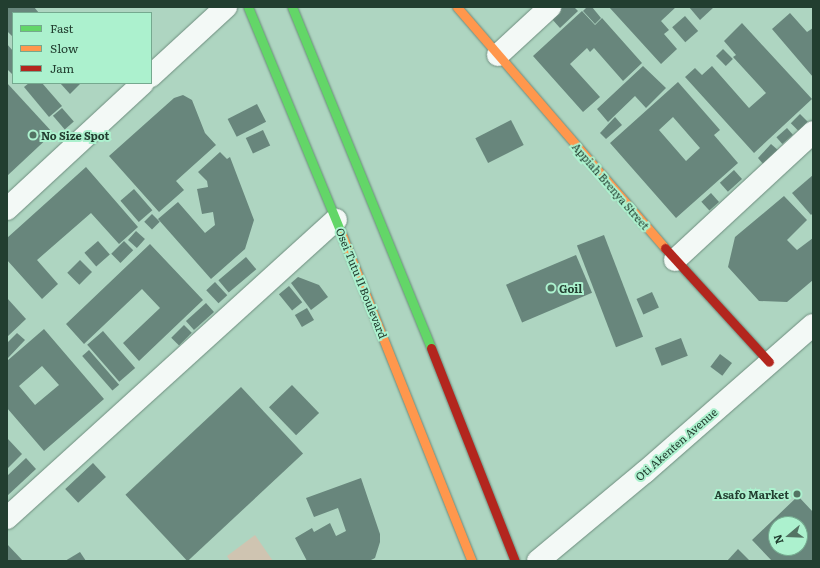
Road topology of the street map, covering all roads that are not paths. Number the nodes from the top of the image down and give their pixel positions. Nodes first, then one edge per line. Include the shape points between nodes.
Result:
1 (226, 7) edge
2 (248, 7) edge
3 (292, 7) edge
4 (457, 7) edge
5 (550, 7) edge
6 (498, 55) junction
7 (152, 75) edge
8 (142, 84) edge
9 (813, 132) edge
10 (7, 209) edge
11 (336, 220) junction
12 (675, 260) junction
13 (813, 325) edge
14 (769, 362) junction
15 (7, 518) edge
16 (468, 559) edge
17 (515, 561) edge
18 (538, 561) edge

1 - 7 street
2 - 11 main road, Osei Tutu II Boulevard
3 - 17 main road via 398,264
4 - 6 main road, Appiah Brenya Street
5 - 6 street
6 - 12 main road, Appiah Brenya Street
8 - 10 street
9 - 12 street
11 - 15 street
11 - 16 main road, Osei Tutu II Boulevard
12 - 14 main road, Appiah Brenya Street
13 - 14 street, Oti Akenten Avenue
14 - 18 street, Oti Akenten Avenue via 645,472

